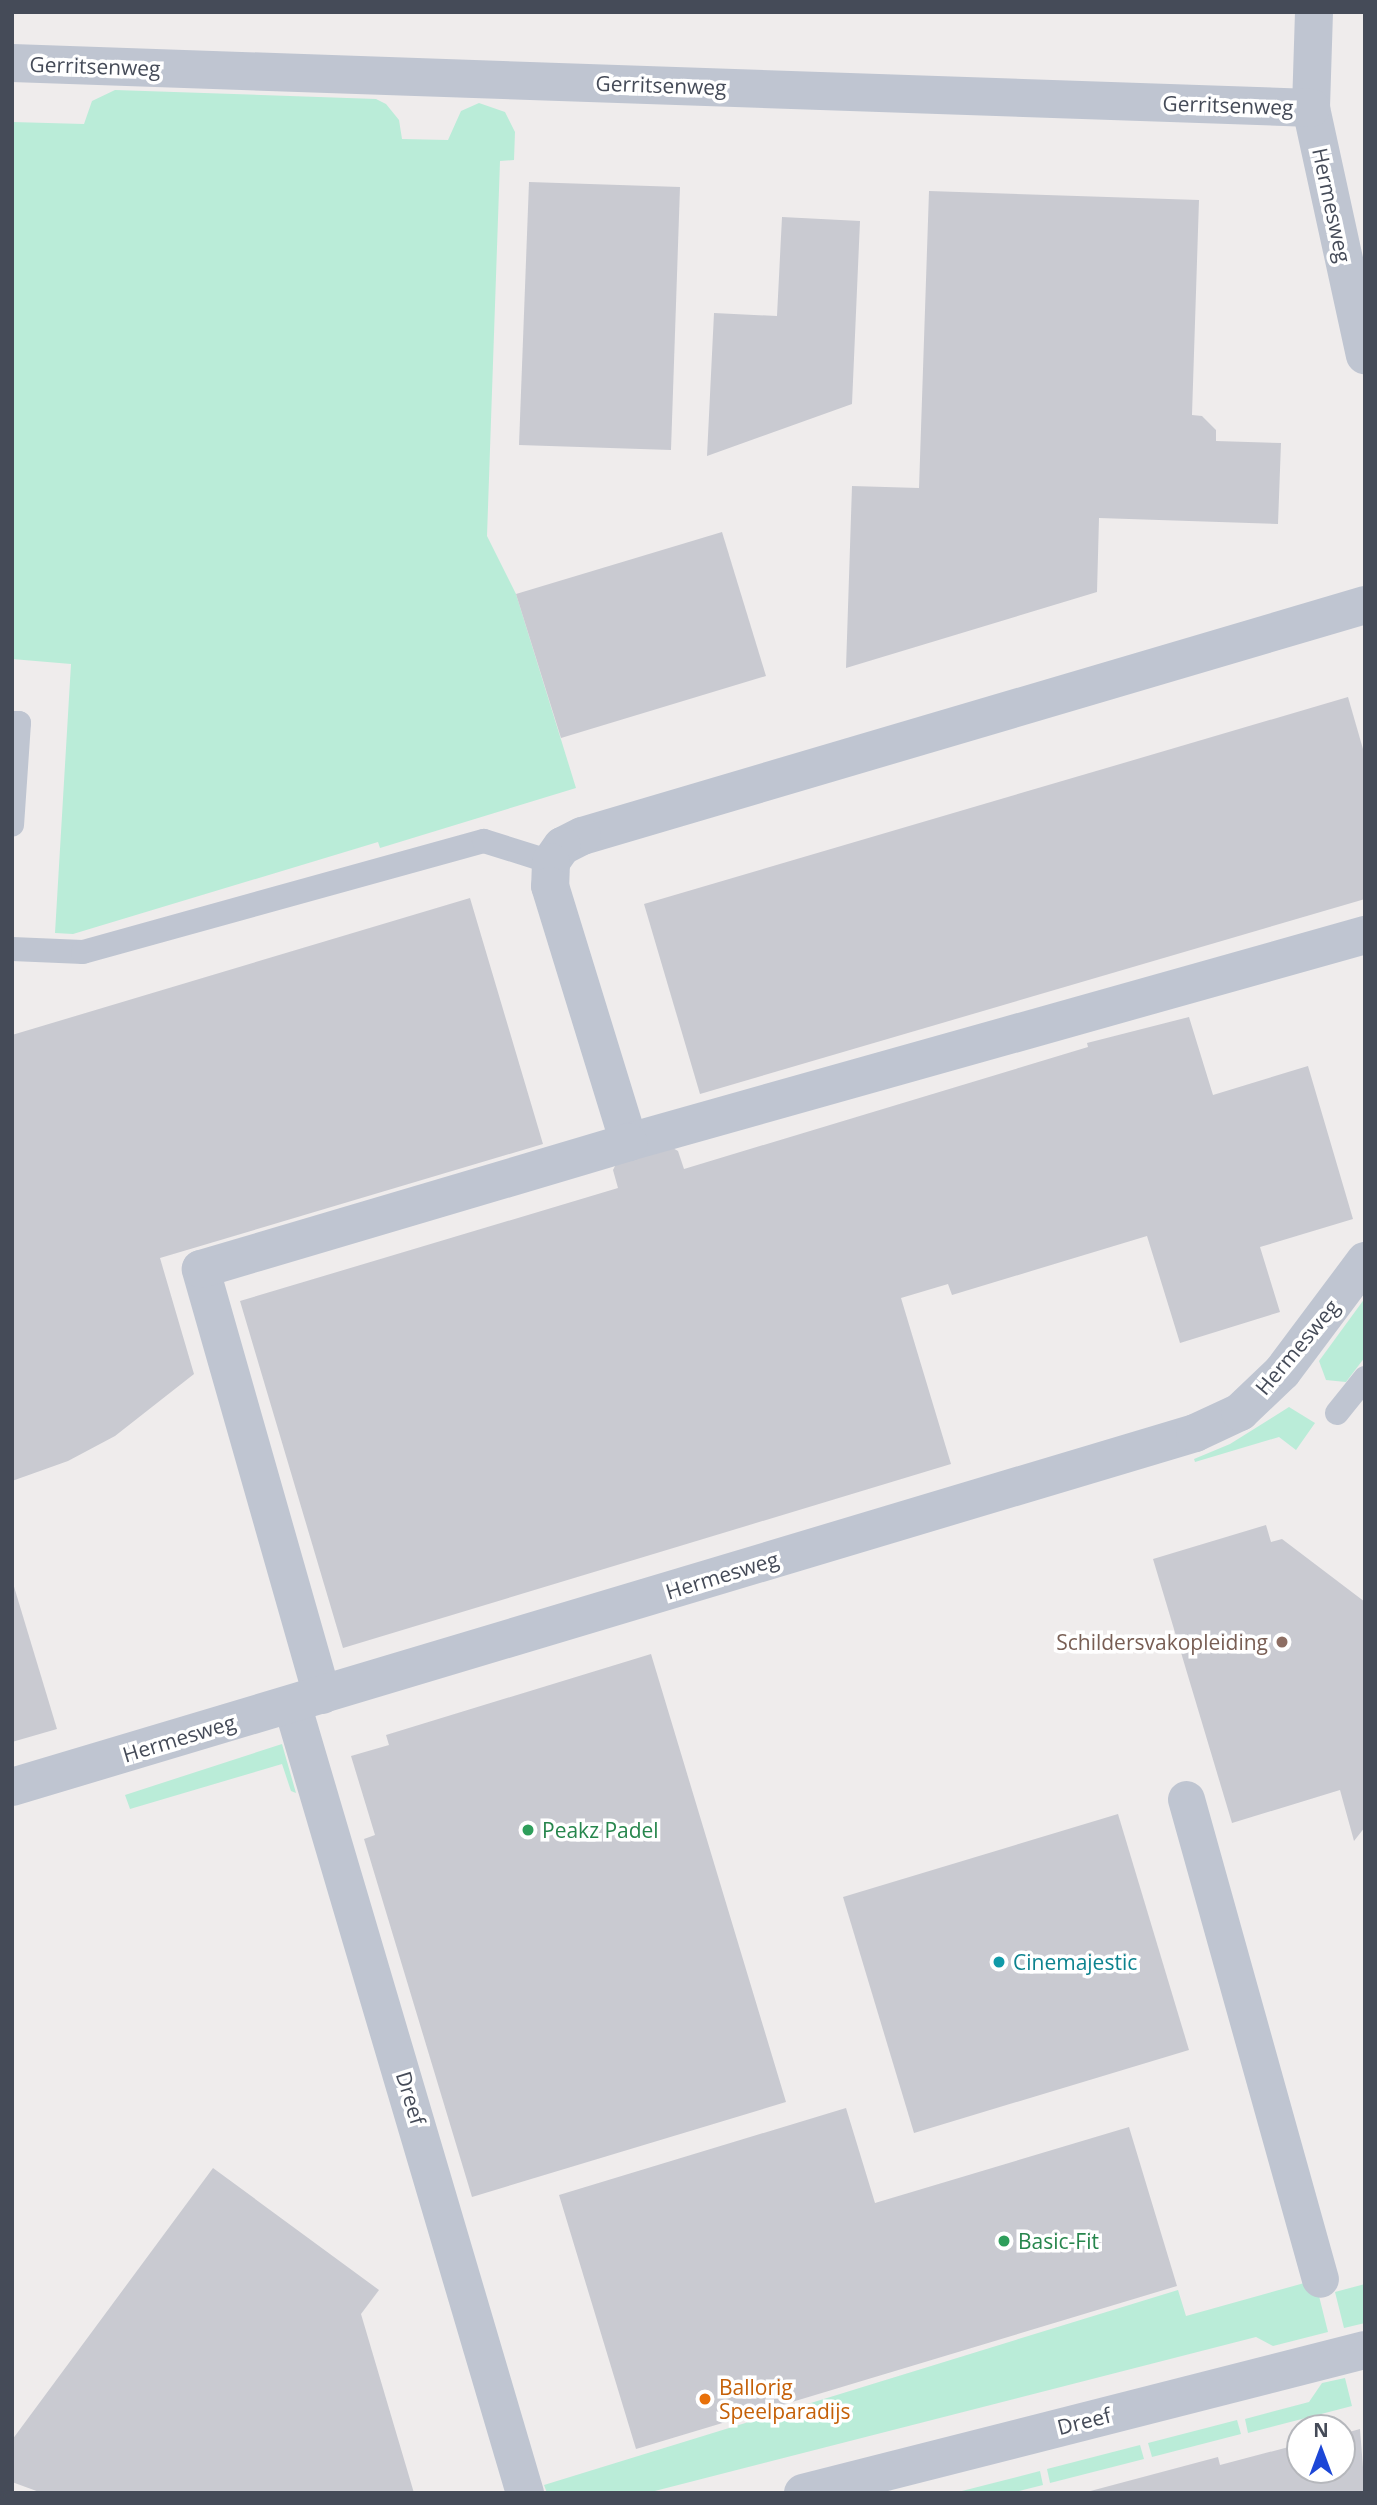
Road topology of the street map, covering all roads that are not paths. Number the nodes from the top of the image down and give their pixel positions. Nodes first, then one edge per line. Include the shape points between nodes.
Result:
1 (1314, 12) edge
2 (12, 63) edge
3 (1311, 107) junction
4 (1365, 355) edge
5 (1365, 606) edge
6 (12, 723) edge
7 (12, 825) edge
8 (551, 862) junction
9 (1365, 935) edge
10 (12, 949) edge
11 (629, 1142) junction
12 (1365, 1261) edge
13 (1365, 1378) edge
14 (1337, 1413) dead end
15 (307, 1699) junction
16 (12, 1787) edge
17 (1186, 1799) dead end
18 (1320, 2278) dead end
19 (1365, 2350) edge
20 (842, 2488) edge
21 (525, 2493) edge
22 (803, 2493) edge

1 - 3 street, Hermesweg
2 - 3 street, Gerritsenweg
3 - 4 street, Hermesweg
5 - 8 street via 582,836 562,846
6 - 7 lane via 19,723
8 - 10 lane via 484,841 83,952
8 - 11 street via 550,886
9 - 11 street
11 - 15 street, Dreef via 201,1269
12 - 15 street, Hermesweg via 1282,1372 1240,1412 1195,1433
13 - 14 lane
15 - 16 street, Hermesweg
15 - 21 street, Dreef
17 - 18 street
19 - 20 street, Dreef
20 - 22 street, Dreef

